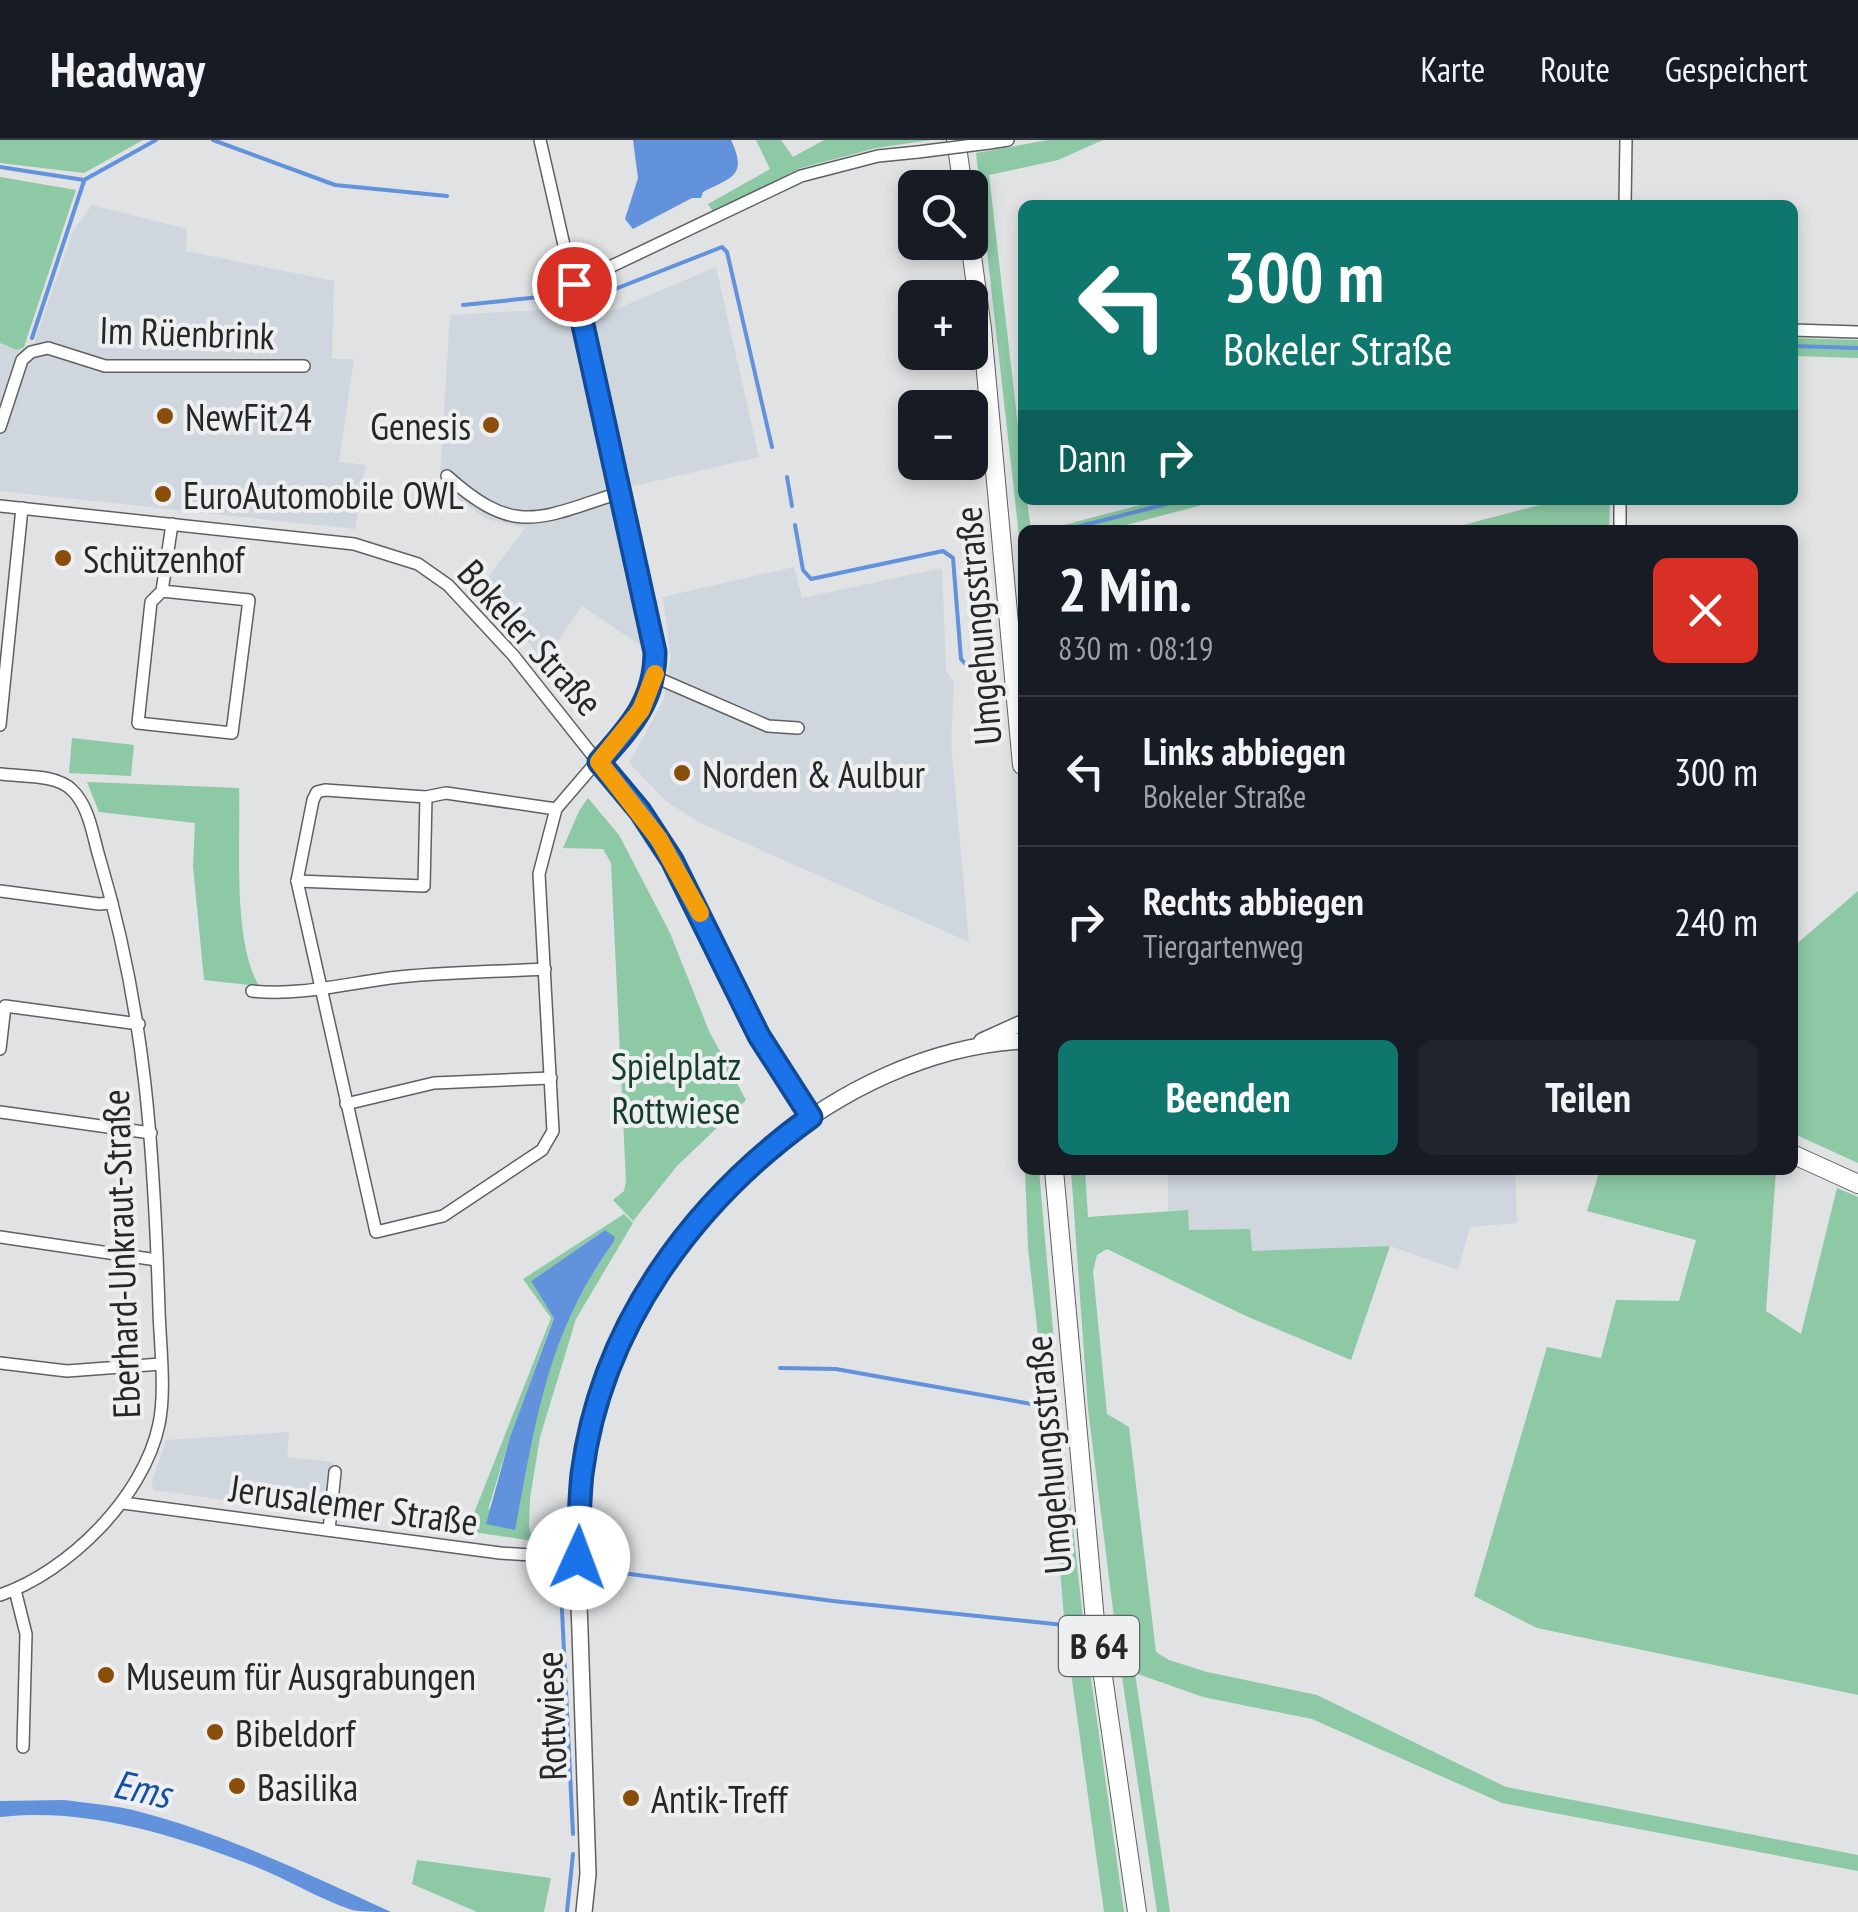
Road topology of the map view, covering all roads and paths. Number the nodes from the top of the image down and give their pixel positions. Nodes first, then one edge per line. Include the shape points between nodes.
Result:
1 (540, 140) edge
2 (956, 140) edge
3 (1008, 140) edge
4 (1626, 140) edge
5 (960, 170) edge
6 (1625, 200) edge
7 (972, 260) edge
8 (574, 284) junction
9 (1798, 330) edge
10 (1858, 332) edge
11 (304, 366) dead end
12 (0, 427) edge
13 (448, 476) dead end
14 (619, 494) junction
15 (0, 506) edge
16 (22, 508) junction
17 (172, 524) junction
18 (162, 591) junction
19 (655, 677) junction
20 (1018, 720) edge
21 (0, 725) edge
22 (798, 728) dead end
23 (599, 762) junction
24 (0, 774) edge
25 (426, 796) junction
26 (556, 809) junction
27 (297, 882) junction
28 (0, 891) edge
29 (112, 903) junction
30 (545, 969) junction
31 (321, 989) junction
32 (252, 990) dead end
33 (139, 1024) junction
34 (1018, 1025) edge
35 (1018, 1040) edge
36 (974, 1046) junction
37 (0, 1049) edge
38 (552, 1078) junction
39 (346, 1104) junction
40 (0, 1112) edge
41 (811, 1117) junction
42 (151, 1133) junction
43 (1798, 1157) edge
44 (1054, 1175) edge
45 (1858, 1184) edge
46 (0, 1237) edge
47 (157, 1260) junction
48 (0, 1362) edge
49 (161, 1364) junction
50 (335, 1472) dead end
51 (123, 1503) junction
52 (329, 1530) junction
53 (578, 1558) junction
54 (14, 1590) junction
55 (0, 1595) edge
56 (24, 1746) dead end
57 (584, 1912) edge
58 (1138, 1912) edge

1 - 8 street
2 - 5 main road
3 - 8 street, bridge via 878,156 801,176
4 - 6 street
7 - 20 main road, Umgehungsstraße
8 - 14 street
9 - 10 street
11 - 12 street, Im Rüenbrink via 105,366 48,348 22,360
13 - 14 street via 491,510 518,518
14 - 19 street via 650,622
15 - 16 street, Bokeler Straße
16 - 17 street, Bokeler Straße
16 - 21 street
17 - 18 street
17 - 23 street, Bokeler Straße via 354,544 418,564 468,604
18 - 18 street via 151,602 138,723 232,733 249,600
19 - 22 street via 768,726
19 - 23 street via 636,717
23 - 26 street
23 - 41 street, Bokeler Straße via 684,881 759,1036
24 - 29 street, Eberhard-Unkraut-Straße via 70,787 86,814
25 - 26 street
25 - 27 street via 317,792
25 - 27 street via 424,886
26 - 30 street via 538,874
27 - 31 street
28 - 29 street
29 - 33 street, Eberhard-Unkraut-Straße
30 - 31 street
30 - 38 street
31 - 32 street
31 - 39 street
33 - 37 street via 5,1006
33 - 42 street, Eberhard-Unkraut-Straße
34 - 36 street, Rottwiese
35 - 36 street, Rottwiese
36 - 41 street, Rottwiese via 874,1081
38 - 39 street via 434,1083
38 - 39 street via 554,1131 542,1150 443,1216 376,1232
40 - 42 street
41 - 53 street, Rottwiese via 706,1210 630,1321 589,1435
42 - 47 street, Eberhard-Unkraut-Straße
43 - 45 main road
44 - 58 main road, Umgehungsstraße / B 64 via 1095,1621
46 - 47 street
47 - 49 street, Eberhard-Unkraut-Straße
48 - 49 street via 67,1371
49 - 51 street, Eberhard-Unkraut-Straße via 160,1423
50 - 52 street
51 - 52 street, Jerusalemer Straße
51 - 54 street, Eberhard-Unkraut-Straße via 47,1576
52 - 53 street, Jerusalemer Straße
53 - 57 street, Rottwiese
54 - 55 street, Eberhard-Unkraut-Straße
54 - 56 street via 26,1634

